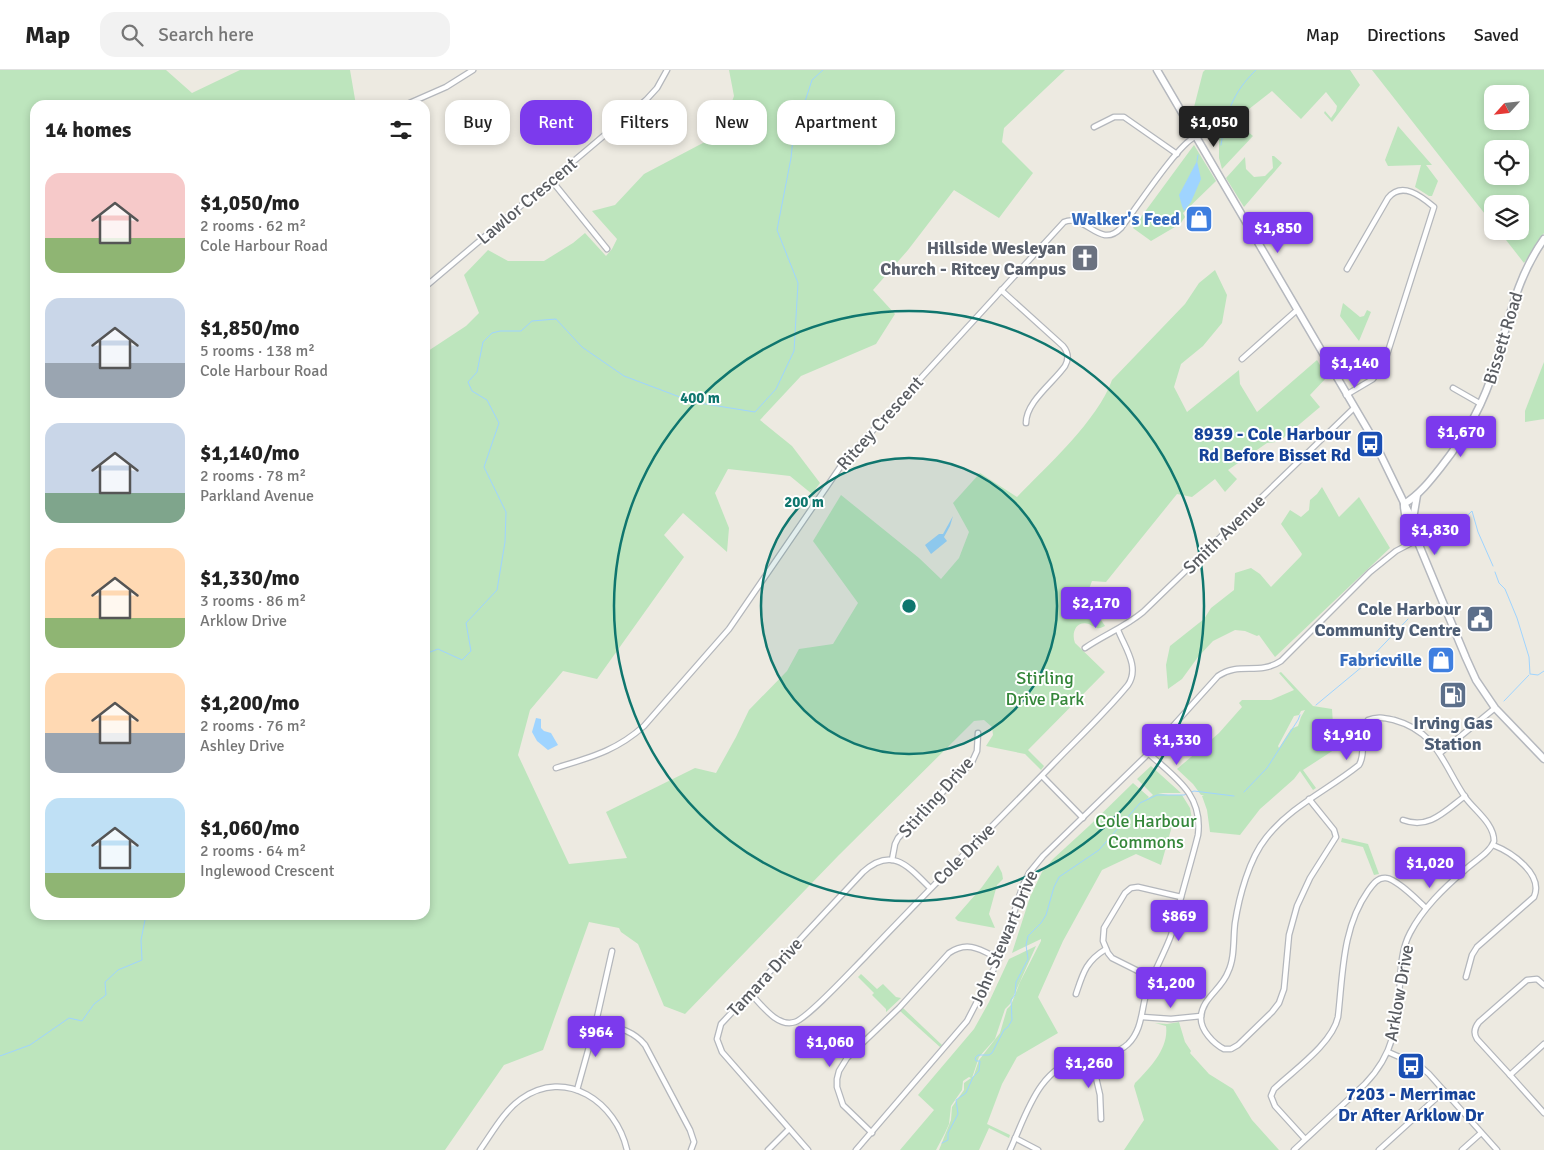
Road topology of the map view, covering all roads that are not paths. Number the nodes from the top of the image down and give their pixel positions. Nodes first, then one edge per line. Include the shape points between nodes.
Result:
1 (473, 70) edge
2 (666, 70) edge
3 (1157, 70) edge
4 (417, 100) edge
5 (1094, 127) dead end
6 (1195, 137) junction
7 (1177, 154) junction
8 (552, 181) junction
9 (1544, 239) edge
10 (607, 249) dead end
11 (1348, 269) dead end
12 (430, 283) edge
13 (1001, 290) junction
14 (1297, 310) junction
15 (1242, 359) dead end
16 (1452, 388) dead end
17 (1346, 395) junction
18 (1481, 404) junction
19 (1354, 408) junction
20 (1026, 423) dead end
21 (1417, 495) junction
22 (1404, 504) junction
23 (1413, 522) junction
24 (1417, 540) junction
25 (1118, 630) junction
26 (1085, 648) dead end
27 (1495, 708) junction
28 (978, 733) dead end
29 (1440, 753) junction
30 (1149, 754) junction
31 (1544, 759) edge
32 (556, 768) dead end
33 (1042, 776) junction
34 (1465, 796) junction
35 (1310, 799) junction
36 (1083, 818) junction
37 (1403, 820) dead end
38 (1493, 845) junction
39 (892, 860) junction
40 (930, 888) junction
41 (1181, 897) junction
42 (1426, 908) junction
43 (1106, 949) junction
44 (612, 952) dead end
45 (999, 958) junction
46 (1152, 978) junction
47 (1466, 978) dead end
48 (1544, 985) edge
49 (750, 993) junction
50 (1076, 994) dead end
51 (1201, 1016) junction
52 (1142, 1017) junction
53 (596, 1022) junction
54 (1544, 1044) edge
55 (1388, 1052) junction
56 (1091, 1056) junction
57 (1510, 1076) junction
58 (577, 1090) junction
59 (1444, 1091) junction
60 (1544, 1113) edge
61 (1101, 1119) dead end
62 (790, 1128) junction
63 (872, 1132) junction
64 (1480, 1133) junction
65 (1015, 1138) junction
66 (1305, 1139) junction
67 (480, 1150) edge
68 (627, 1150) edge
69 (691, 1150) edge
70 (768, 1150) edge
71 (808, 1150) edge
72 (856, 1150) edge
73 (1010, 1150) edge
74 (1038, 1150) edge
75 (1294, 1150) edge
76 (1379, 1150) edge
77 (1462, 1150) edge
78 (1496, 1150) edge

1 - 4 street via 446,88
2 - 8 street, Lawlor Crescent via 649,97
3 - 6 main road
5 - 7 street via 1114,117 1124,117
6 - 7 street, Ritcey Crescent
6 - 14 main road
7 - 13 street, Ritcey Crescent via 1117,232 1104,235 1077,222 1065,222
8 - 10 street
8 - 12 street, Lawlor Crescent
9 - 18 main road, Bissett Road via 1520,282
11 - 17 street via 1394,192 1408,190 1434,207 1382,368 1368,383
13 - 20 street via 1063,346 1068,355 1065,366 1029,409
13 - 32 street, Ritcey Crescent via 842,463 729,629 644,726 618,746
14 - 15 street
14 - 17 main road
16 - 18 street
17 - 19 main road
18 - 21 main road, Bissett Road via 1464,436
19 - 22 main road
19 - 25 street, Smith Avenue via 1143,612
21 - 22 main road, Bissett Road
21 - 23 main road
22 - 23 main road
22 - 24 main road via 1404,513
23 - 24 main road
24 - 27 main road via 1476,680
24 - 30 street, John Stewart Drive via 1396,551 1370,572 1281,661 1264,668 1232,669 1218,676
25 - 26 street, Smith Avenue
25 - 33 street, Cole Drive via 1133,666 1130,683
27 - 29 street
27 - 31 main road
28 - 39 street, Stirling Drive via 977,751 972,762 898,838
29 - 34 street
29 - 35 street via 1412,726 1376,717 1364,726 1359,765
30 - 36 street, John Stewart Drive
30 - 41 street via 1180,781 1194,801 1198,816 1198,836
33 - 36 street
33 - 40 street, Cole Drive
34 - 37 street via 1429,821 1418,824
34 - 38 street via 1489,825 1494,837
35 - 51 street via 1288,815 1262,844 1241,897 1229,972 1206,1002
35 - 51 street via 1336,836 1297,906 1289,935 1284,989 1279,1003 1245,1038 1229,1049 1221,1048 1206,1033
36 - 45 street, John Stewart Drive via 1029,873
38 - 42 street, Arklow Drive
38 - 47 street via 1521,860 1536,878 1538,888 1534,897 1477,947
39 - 40 street via 906,865
39 - 49 street, Tamara Drive via 878,861 863,872
40 - 49 street, Cole Drive via 801,1019 792,1023 777,1019
41 - 43 street via 1138,887 1128,889 1104,928
41 - 46 street via 1169,941
42 - 55 street, Arklow Drive via 1406,944 1401,963 1394,1037
42 - 66 street via 1393,880 1385,878 1378,879 1358,907 1347,940 1334,1029 1327,1040 1274,1089 1271,1096 1275,1106
43 - 46 street via 1112,958
43 - 50 street via 1096,955 1086,968
44 - 53 street
45 - 63 street, John Stewart Drive via 967,1021
45 - 63 street via 970,946 954,949 847,1058 837,1079 840,1097 849,1112
46 - 52 street
48 - 57 street via 1535,979 1527,980 1476,1028 1478,1039
49 - 62 street, Tamara Drive via 721,1024 718,1043
51 - 52 street
52 - 56 street via 1140,1027 1119,1051
53 - 58 street
53 - 69 street via 640,1038 690,1130 694,1142
54 - 57 street
55 - 59 street via 1420,1066
55 - 66 street, Arklow Drive via 1373,1075
56 - 61 street via 1100,1095
56 - 65 street via 1065,1063 1046,1078
57 - 60 street
58 - 67 street via 552,1087 525,1096 511,1108
58 - 68 street via 596,1099 612,1115
59 - 64 street
59 - 76 street
62 - 70 street
62 - 71 street, Tamara Drive
63 - 72 street, John Stewart Drive
64 - 77 street
64 - 78 street
65 - 73 street
65 - 74 street
66 - 75 street, Arklow Drive

